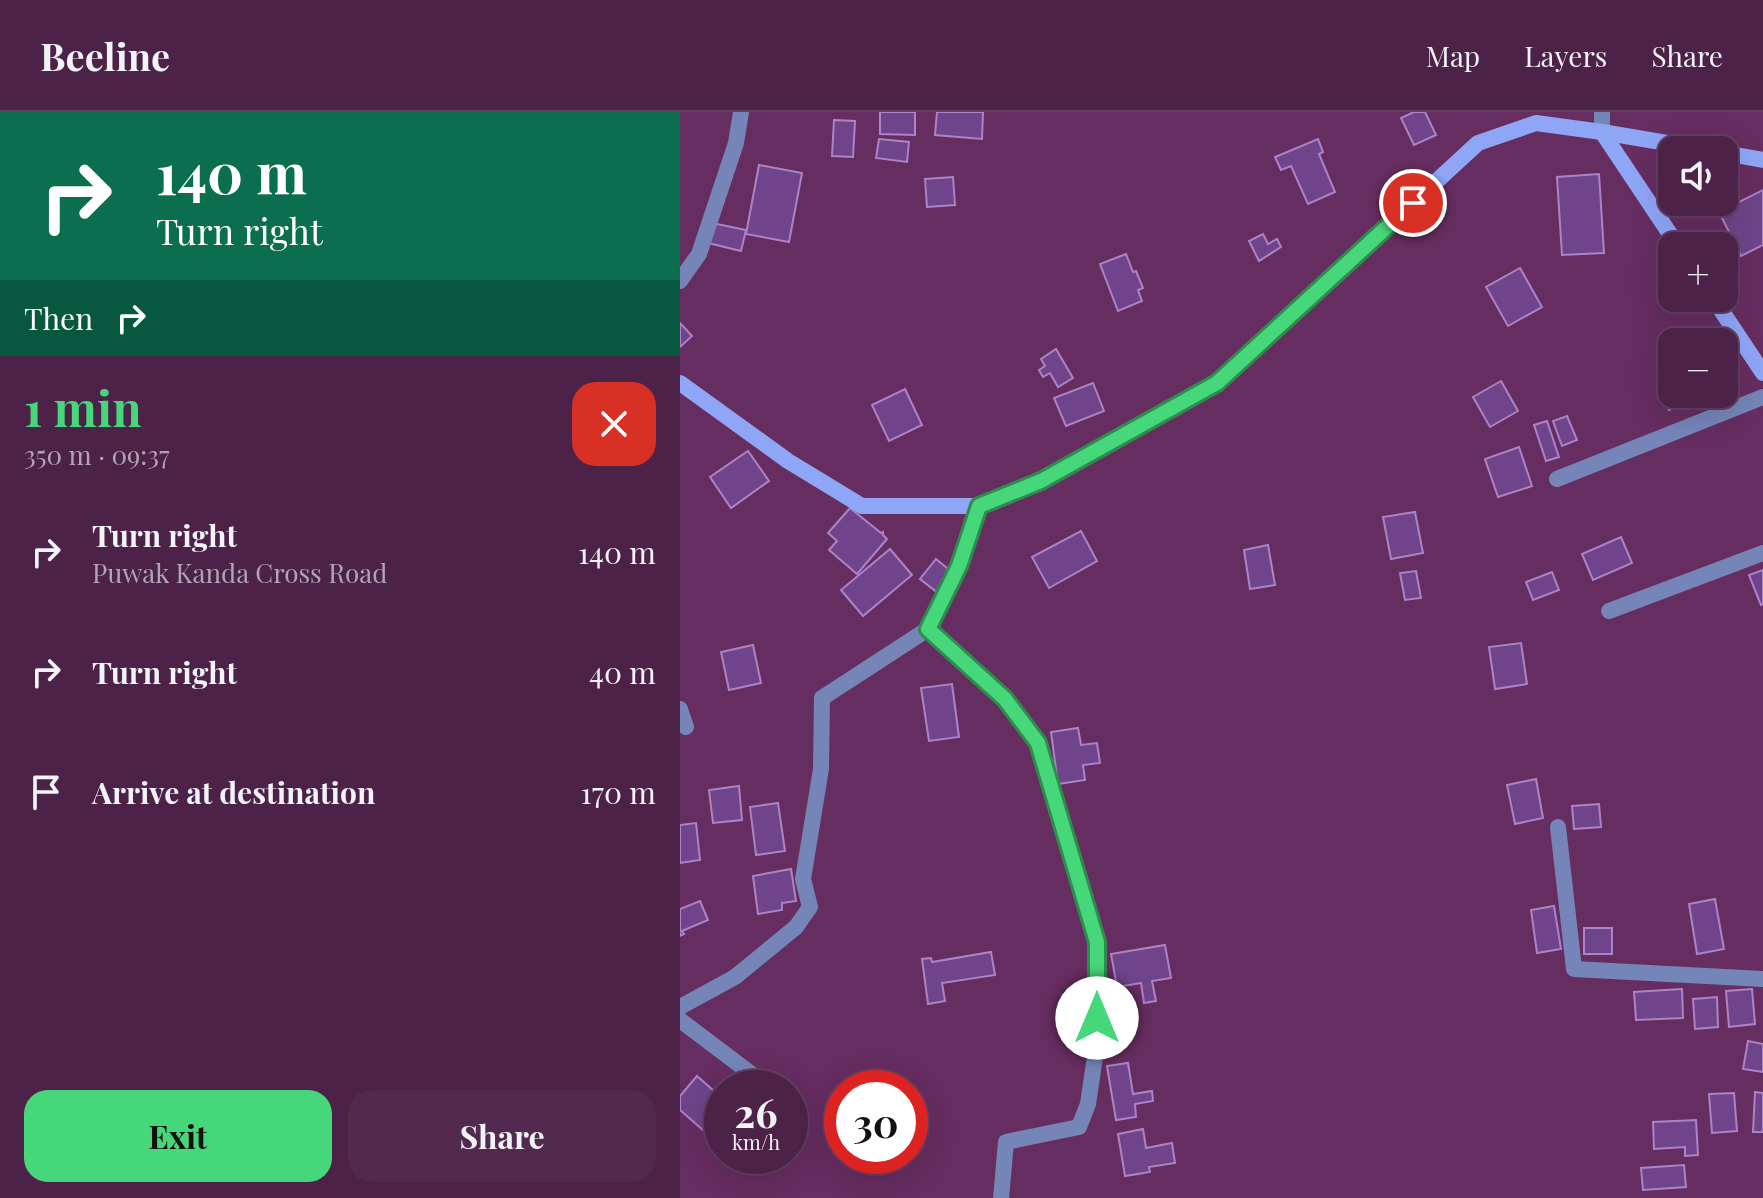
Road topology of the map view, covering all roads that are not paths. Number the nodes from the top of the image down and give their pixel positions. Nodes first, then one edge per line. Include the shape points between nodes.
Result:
1 (741, 112) edge
2 (1602, 112) edge
3 (1602, 132) junction
4 (1658, 142) edge
5 (1738, 156) edge
6 (1763, 160) edge
7 (1669, 232) edge
8 (680, 281) edge
9 (1722, 312) edge
10 (1763, 373) edge
11 (680, 383) edge
12 (1763, 397) edge
13 (1557, 479) dead end
14 (979, 506) junction
15 (1763, 553) edge
16 (1609, 611) dead end
17 (928, 629) junction
18 (680, 709) edge
19 (686, 727) dead end
20 (1558, 827) dead end
21 (1763, 979) edge
22 (680, 1007) edge
23 (680, 1020) edge
24 (746, 1070) edge
25 (1001, 1198) edge

1 - 8 street via 699,254
2 - 3 street
3 - 4 street
3 - 7 street
3 - 14 street via 1536,123 1478,143 1217,383 1041,481
5 - 6 street
9 - 10 street
11 - 14 street via 788,461 862,506
12 - 13 street
14 - 17 street via 959,566
15 - 16 street
17 - 22 street via 822,698 821,769 803,879 810,907 796,927 735,977
17 - 25 street via 1005,699 1038,743 1097,942 1097,1043 1088,1104 1079,1127 1006,1142
18 - 19 street
20 - 21 street via 1574,969
23 - 24 street

